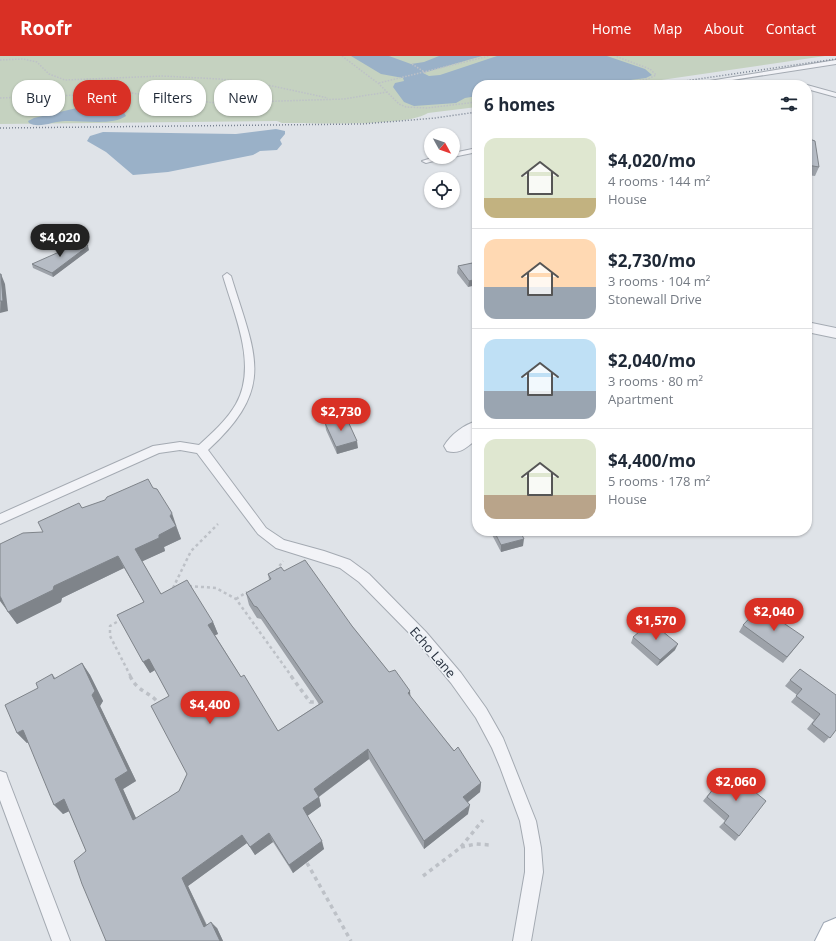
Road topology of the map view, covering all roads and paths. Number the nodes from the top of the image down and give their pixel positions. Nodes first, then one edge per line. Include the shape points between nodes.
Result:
1 (342, 56) edge
2 (489, 56) edge
3 (615, 56) edge
4 (0, 60) edge
5 (836, 62) edge
6 (412, 64) dead end
7 (426, 73) junction
8 (641, 80) edge
9 (720, 80) edge
10 (379, 84) junction
11 (812, 88) edge
12 (387, 92) junction
13 (318, 94) junction
14 (836, 94) edge
15 (0, 98) edge
16 (331, 99) junction
17 (315, 100) junction
18 (472, 102) edge
19 (472, 151) edge
20 (460, 154) edge
21 (227, 276) dead end
22 (812, 329) edge
23 (836, 333) edge
24 (472, 432) edge
25 (454, 446) dead end
26 (202, 449) junction
27 (0, 519) edge
28 (218, 524) dead end
29 (283, 561) dead end
30 (275, 573) edge
31 (175, 586) junction
32 (170, 591) edge
33 (250, 591) edge
34 (236, 599) junction
35 (130, 616) edge
36 (326, 699) edge
37 (160, 706) edge
38 (0, 779) edge
39 (483, 820) dead end
40 (490, 845) dead end
41 (460, 848) junction
42 (306, 863) edge
43 (424, 876) dead end
44 (836, 935) edge
45 (61, 941) edge
46 (351, 941) edge
47 (522, 941) edge
48 (832, 941) edge

1 - 10 path
2 - 7 path
3 - 8 path via 650,69 656,75
4 - 13 path via 23,59 37,62 49,74 65,80 190,77 253,82 285,90
5 - 9 lane
6 - 7 path
7 - 10 path
10 - 12 path
11 - 14 lane
12 - 16 path
12 - 18 path via 399,104 412,108
13 - 16 path
13 - 17 path
15 - 17 path via 131,94 208,103
16 - 17 path
19 - 20 lane
21 - 26 lane via 247,346 250,370 248,387 240,405 218,434
22 - 23 street
24 - 25 street
26 - 27 lane via 180,446 157,449
26 - 47 lane, Echo Lane via 262,532 280,544 345,564 364,578 421,636 481,713 508,767 528,821 534,848 534,872
28 - 31 path via 191,551
29 - 30 path
31 - 32 path
31 - 34 path via 216,588
33 - 34 path
34 - 36 path via 310,702 317,703
35 - 37 path via 110,626 110,636 136,687 156,698
38 - 45 lane
39 - 41 path
40 - 41 path via 476,844
41 - 43 path
42 - 46 path
44 - 48 main road

